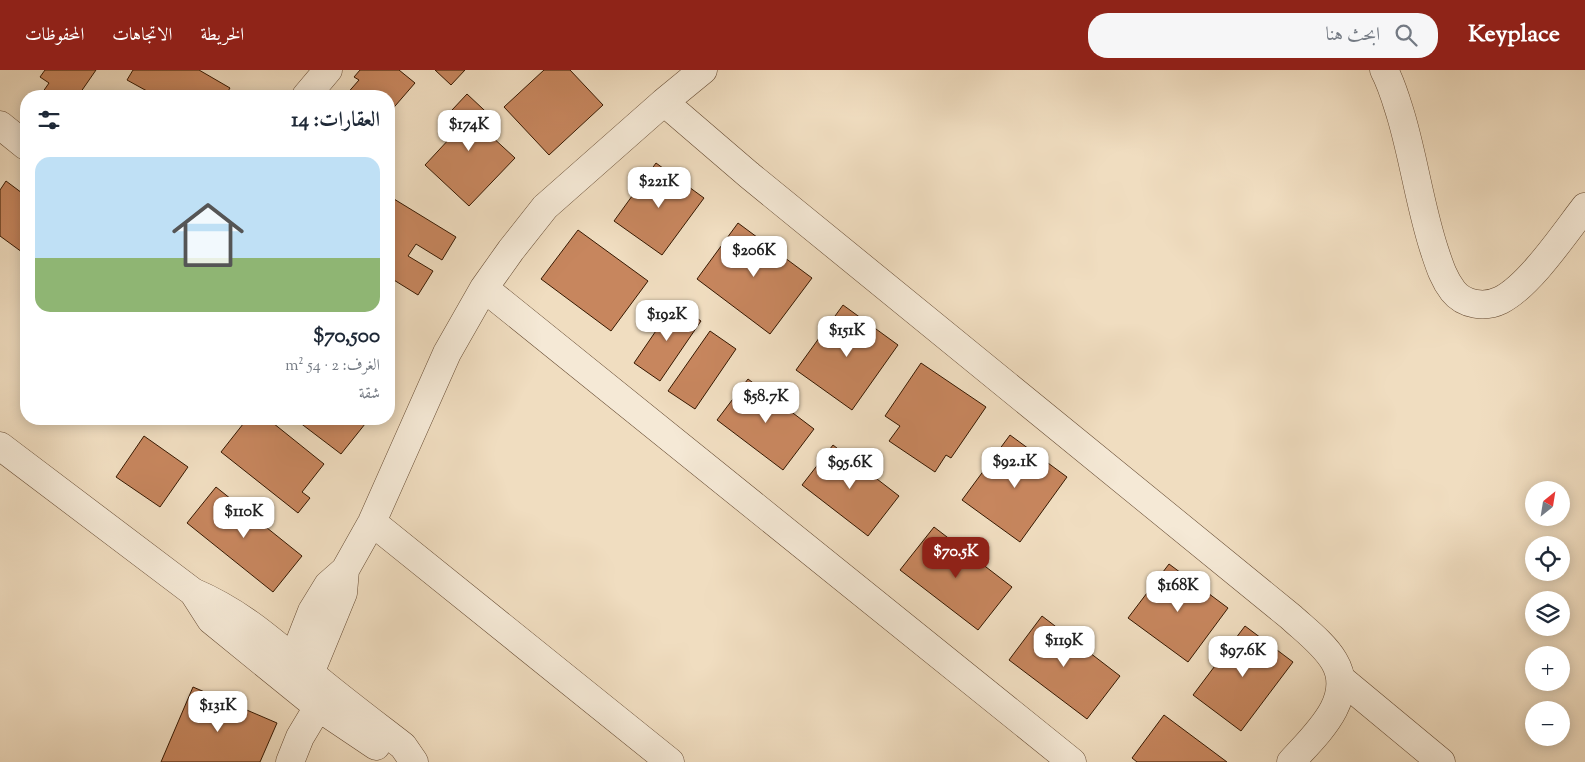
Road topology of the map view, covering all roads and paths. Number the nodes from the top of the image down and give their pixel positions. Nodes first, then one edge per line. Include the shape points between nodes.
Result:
1 (328, 70) edge
2 (703, 70) edge
3 (1384, 70) edge
4 (311, 90) edge
5 (664, 102) junction
6 (0, 125) edge
7 (20, 141) edge
8 (1585, 207) edge
9 (484, 288) junction
10 (0, 446) edge
11 (372, 522) junction
12 (345, 570) junction
13 (193, 592) junction
14 (312, 611) junction
15 (259, 629) junction
16 (1341, 679) junction
17 (302, 682) junction
18 (290, 762) edge
19 (400, 762) edge
20 (414, 762) edge
21 (670, 762) edge
22 (1072, 762) edge
23 (1291, 762) edge
24 (1441, 762) edge

1 - 4 street
2 - 5 street
3 - 8 street via 1410,147 1425,220 1443,276 1462,299 1478,305 1501,300 1517,288
5 - 9 street via 545,207
5 - 16 street via 1291,617 1334,661
6 - 7 street
9 - 11 street via 447,353
9 - 22 street
10 - 13 street
11 - 12 street
11 - 21 street
12 - 14 street via 328,585
12 - 17 street via 343,593
13 - 15 street via 220,604
13 - 17 street via 211,620
14 - 15 street via 298,624 280,629
14 - 17 street
15 - 17 street
16 - 23 street via 1338,698 1328,720
16 - 24 street
17 - 18 street via 300,737
17 - 19 street
17 - 20 street via 403,746

